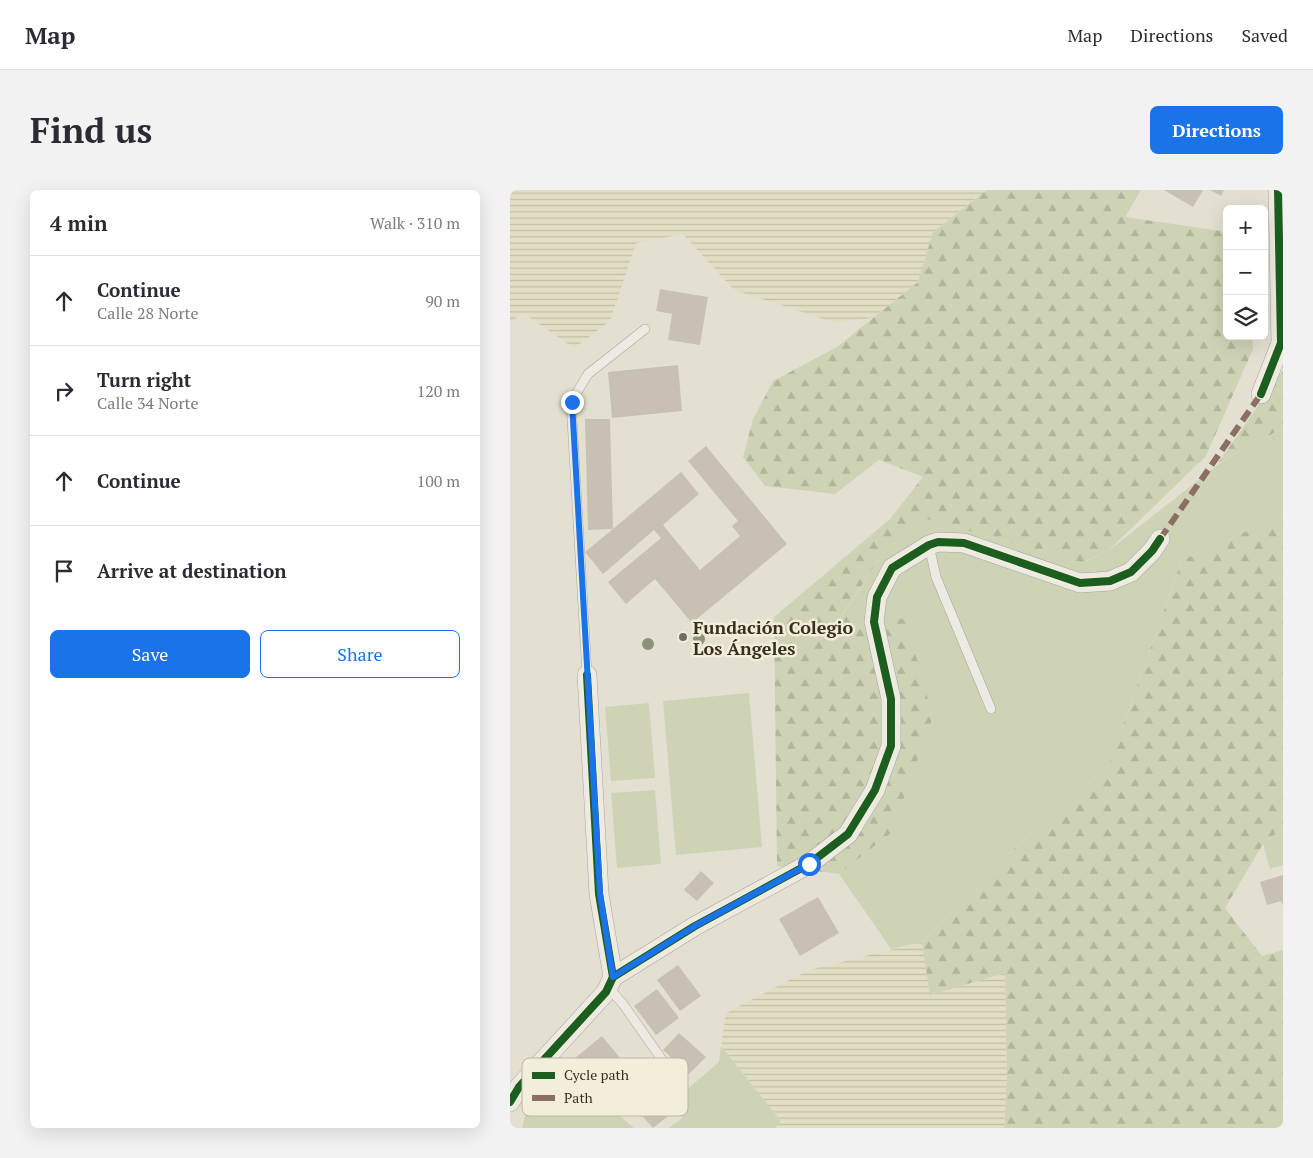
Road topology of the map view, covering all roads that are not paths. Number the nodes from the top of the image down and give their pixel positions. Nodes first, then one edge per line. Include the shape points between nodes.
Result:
1 (1278, 190) edge
2 (645, 329) dead end
3 (1261, 394) dead end
4 (929, 545) junction
5 (1156, 545) dead end
6 (587, 675) joint
7 (991, 709) dead end
8 (610, 982) junction
9 (544, 1058) edge
10 (660, 1058) edge
11 (522, 1084) edge
12 (510, 1102) edge

1 - 3 street via 1281,343
2 - 6 lane via 588,374 572,402
4 - 5 street via 964,543 1080,583 1110,581 1131,572
4 - 7 lane via 936,577
4 - 8 street via 892,568 877,597 874,622 891,699 891,746 875,790 848,834 809,864 695,926
6 - 8 street via 600,894
8 - 9 street
8 - 10 lane
11 - 12 street

